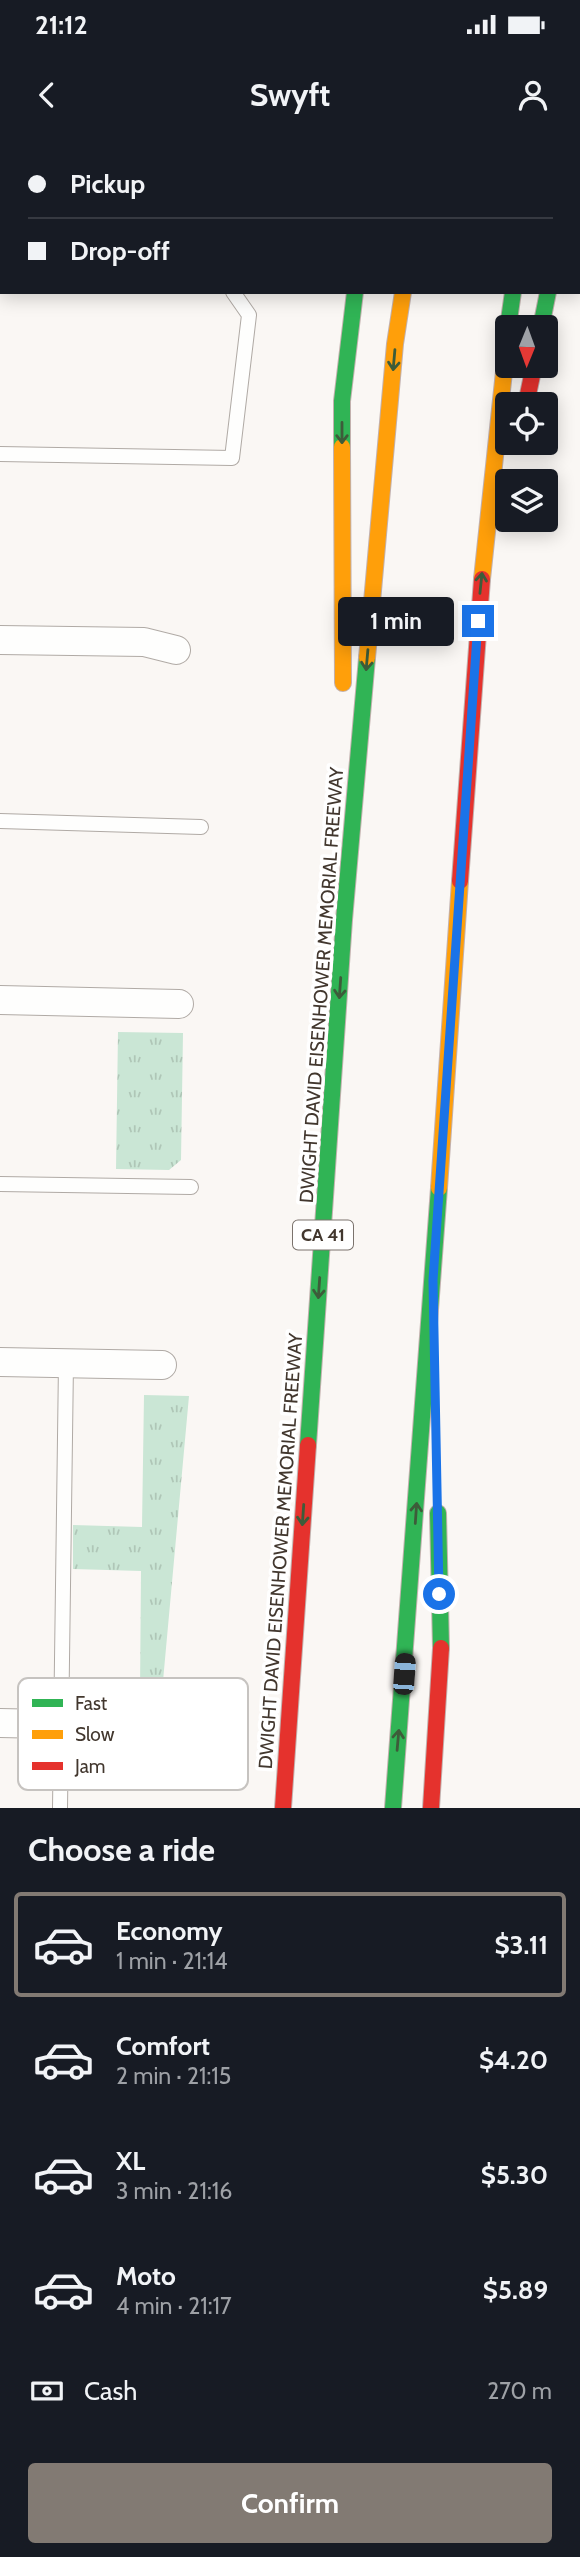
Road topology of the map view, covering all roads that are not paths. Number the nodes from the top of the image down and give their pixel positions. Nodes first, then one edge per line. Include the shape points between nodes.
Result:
1 (234, 294) edge
2 (355, 294) edge
3 (403, 294) edge
4 (513, 294) edge
5 (548, 294) edge
6 (510, 315) edge
7 (543, 315) edge
8 (503, 378) edge
9 (0, 454) edge
10 (494, 636) dead end
11 (0, 640) edge
12 (176, 650) dead end
13 (343, 701) dead end
14 (344, 742) dead end
15 (0, 821) edge
16 (201, 828) dead end
17 (344, 920) junction
18 (455, 969) junction
19 (0, 1000) edge
20 (179, 1003) dead end
21 (0, 1184) edge
22 (191, 1187) dead end
23 (433, 1280) junction
24 (0, 1362) edge
25 (66, 1363) junction
26 (162, 1365) dead end
27 (436, 1443) dead end
28 (437, 1497) dead end
29 (300, 1550) junction
30 (63, 1678) edge
31 (0, 1723) edge
32 (18, 1723) edge
33 (60, 1790) edge
34 (60, 1808) edge
35 (269, 1808) edge
36 (283, 1808) edge
37 (393, 1808) edge
38 (431, 1808) edge

1 - 9 lane via 249,315 232,458
2 -> 13 highway via 342,401
3 -> 17 highway, DWIGHT DAVID EISENHOWER MEMORIAL FREEWAY / CA 41
4 - 6 highway
5 - 7 highway
18 -> 8 highway via 480,594
10 - 18 highway
11 - 12 street via 144,642
14 - 17 highway
15 - 16 lane
17 -> 29 highway, DWIGHT DAVID EISENHOWER MEMORIAL FREEWAY / CA 41
18 - 23 highway
19 - 20 street
21 - 22 lane
23 - 27 highway
37 -> 23 highway
24 - 25 street
25 - 26 street
25 - 30 lane
28 - 38 highway via 440,1646
29 - 35 highway
29 - 36 highway, DWIGHT DAVID EISENHOWER MEMORIAL FREEWAY / CA 41
31 - 32 street
33 - 34 lane

